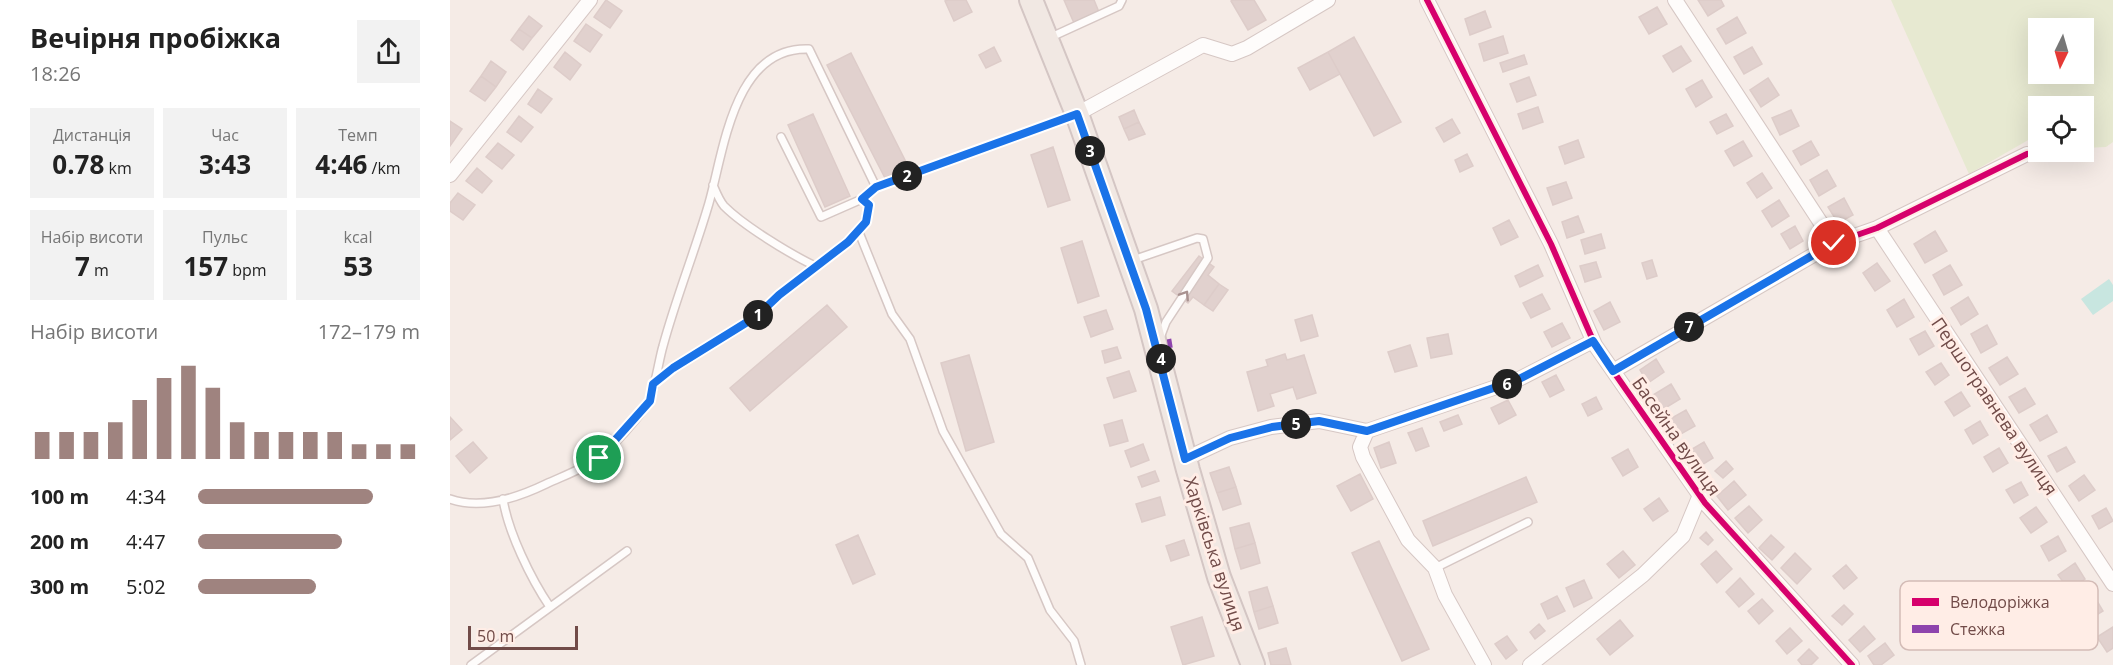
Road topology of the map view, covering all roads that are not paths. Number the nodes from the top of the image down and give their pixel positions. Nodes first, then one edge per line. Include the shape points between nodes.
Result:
1 (590, 0) edge
2 (1031, 0) edge
3 (1122, 0) edge
4 (1328, 0) edge
5 (1427, 0) edge
6 (1675, 0) edge
7 (1047, 39) junction
8 (1077, 114) junction
9 (782, 137) dead end
10 (2026, 154) dead end
11 (450, 175) edge
12 (713, 185) junction
13 (876, 187) junction
14 (862, 199) junction
15 (1877, 228) junction
16 (858, 230) junction
17 (1834, 243) junction
18 (1130, 262) junction
19 (815, 266) junction
20 (1593, 341) junction
21 (1158, 346) junction
22 (1613, 371) junction
23 (653, 384) junction
24 (1367, 431) junction
25 (1185, 459) junction
26 (1700, 495) junction
27 (450, 499) edge
28 (503, 499) junction
29 (1528, 522) dead end
30 (627, 551) dead end
31 (1435, 568) junction
32 (2113, 584) edge
33 (550, 607) junction
34 (471, 665) edge
35 (1081, 665) edge
36 (1253, 665) edge
37 (1484, 665) edge
38 (1530, 665) edge
39 (1852, 665) edge

1 - 11 street
2 - 7 main road, Харківська вулиця
3 - 7 lane via 1119,6
4 - 8 street via 1232,54 1203,45
5 - 20 street, Басейна вулиця via 1551,244
6 - 17 street
7 - 8 main road, Харківська вулиця
8 - 13 lane
8 - 18 main road, Харківська вулиця
9 - 14 lane via 821,217
10 - 15 street
12 - 13 lane via 740,96 753,76 778,55 795,48 809,49
12 - 19 lane via 722,204 740,219
12 - 23 lane
13 - 14 lane
14 - 16 lane via 869,205 866,222
15 - 17 street
15 - 32 street, Першотравнева вулиця
16 - 19 lane
16 - 35 lane via 892,314 910,339 943,431 1001,534 1028,558 1050,610 1074,641
17 - 22 street
18 - 21 main road, Харківська вулиця
21 -> 18 lane via 1166,322 1208,258 1203,239
19 - 23 lane via 757,316
20 - 22 street, Басейна вулиця
20 - 24 street via 1517,380
21 - 25 main road, Харківська вулиця
22 - 26 street, Басейна вулиця
23 - 28 lane via 650,401 599,458 530,492
24 - 25 street via 1319,421 1272,427 1230,438
24 - 31 street via 1360,447 1363,457 1408,540
25 - 36 main road, Харківська вулиця via 1219,577
26 - 38 street via 1683,536 1643,575
26 - 39 street, Басейна вулиця
27 - 28 lane via 466,504
28 - 33 lane via 506,518
29 - 31 lane
30 - 33 lane
31 - 37 street via 1444,595
33 - 34 lane

